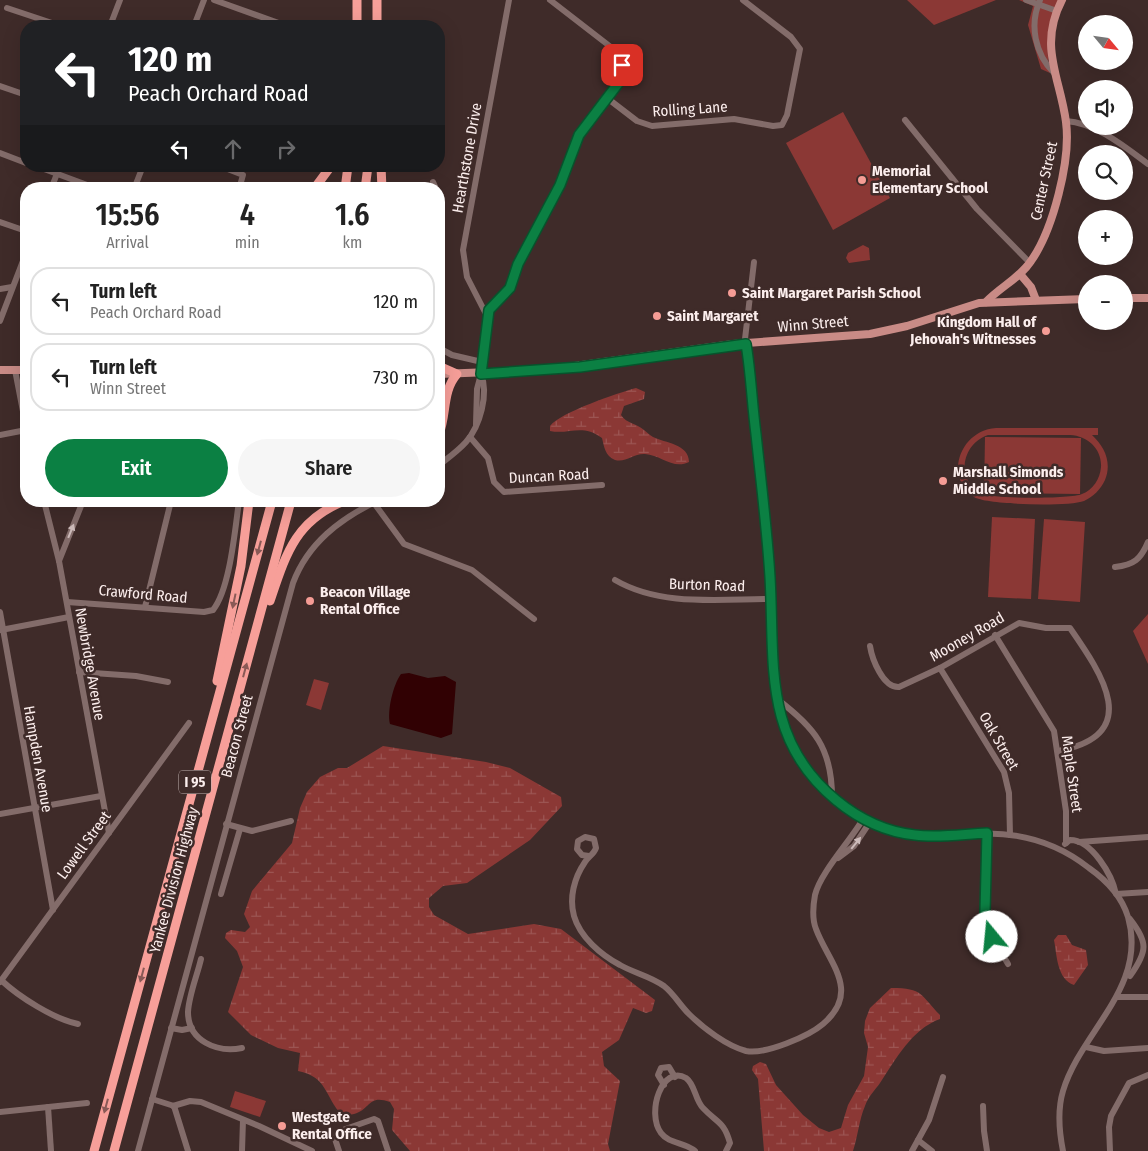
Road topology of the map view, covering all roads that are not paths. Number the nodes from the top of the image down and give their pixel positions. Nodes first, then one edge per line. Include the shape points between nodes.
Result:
1 (120, 0) edge
2 (204, 0) edge
3 (214, 0) edge
4 (357, 0) edge
5 (377, 0) edge
6 (509, 0) edge
7 (550, 0) edge
8 (743, 0) edge
9 (1026, 0) edge
10 (1062, 0) edge
11 (1039, 3) edge
12 (7, 8) dead end
13 (1056, 11) junction
14 (43, 20) edge
15 (112, 20) edge
16 (196, 20) edge
17 (270, 20) edge
18 (357, 20) edge
19 (377, 20) edge
20 (1054, 73) junction
21 (0, 86) edge
22 (20, 93) edge
23 (607, 98) junction
24 (905, 120) dead end
25 (1066, 121) junction
26 (0, 153) edge
27 (20, 161) edge
28 (1148, 164) edge
29 (52, 172) edge
30 (234, 172) edge
31 (57, 174) junction
32 (54, 182) edge
33 (79, 182) edge
34 (241, 182) edge
35 (0, 222) edge
36 (20, 229) edge
37 (754, 262) dead end
38 (1030, 263) junction
39 (20, 268) edge
40 (1020, 274) junction
41 (12, 287) junction
42 (0, 289) edge
43 (1133, 298) edge
44 (1148, 298) edge
45 (1078, 299) edge
46 (1036, 300) junction
47 (986, 302) junction
48 (487, 316) junction
49 (0, 321) edge
50 (746, 344) junction
51 (445, 351) edge
52 (482, 362) junction
53 (445, 369) edge
54 (0, 370) edge
55 (15, 370) junction
56 (20, 370) edge
57 (445, 374) edge
58 (457, 374) junction
59 (481, 374) junction
60 (20, 396) edge
61 (445, 415) edge
62 (20, 430) edge
63 (0, 435) edge
64 (470, 437) junction
65 (445, 460) edge
66 (602, 485) dead end
67 (46, 507) edge
68 (81, 507) edge
69 (170, 507) edge
70 (238, 507) edge
71 (248, 507) edge
72 (270, 507) edge
73 (290, 507) edge
74 (332, 507) edge
75 (368, 507) edge
76 (379, 507) edge
77 (1148, 542) edge
78 (59, 561) junction
79 (1116, 567) dead end
80 (615, 580) dead end
81 (771, 599) junction
82 (66, 602) junction
83 (145, 607) junction
84 (0, 612) edge
85 (69, 617) junction
86 (534, 619) dead end
87 (2, 630) edge
88 (996, 635) junction
89 (870, 646) dead end
90 (250, 652) junction
91 (940, 668) junction
92 (79, 672) junction
93 (168, 682) dead end
94 (776, 699) junction
95 (189, 723) dead end
96 (1058, 751) junction
97 (201, 760) junction
98 (101, 796) junction
99 (832, 797) junction
100 (33, 808) junction
101 (0, 814) edge
102 (863, 819) junction
103 (291, 821) dead end
104 (870, 822) junction
105 (226, 824) junction
106 (240, 829) junction
107 (109, 833) junction
108 (987, 833) junction
109 (1010, 835) junction
110 (1148, 838) edge
111 (1079, 842) junction
112 (1066, 843) junction
113 (1062, 850) junction
114 (589, 856) dead end
115 (837, 858) junction
116 (1148, 892) edge
117 (221, 894) dead end
118 (1116, 894) junction
119 (52, 910) junction
120 (1129, 919) junction
121 (1148, 943) edge
122 (202, 959) dead end
123 (1008, 964) dead end
124 (0, 972) edge
125 (1127, 980) junction
126 (1, 981) edge
127 (1117, 997) junction
128 (1148, 997) edge
129 (78, 1024) dead end
130 (171, 1028) junction
131 (192, 1028) junction
132 (1086, 1047) junction
133 (242, 1048) dead end
134 (1148, 1048) edge
135 (1148, 1074) edge
136 (674, 1077) junction
137 (944, 1077) dead end
138 (664, 1084) junction
139 (152, 1099) junction
140 (87, 1103) dead end
141 (173, 1106) junction
142 (983, 1106) dead end
143 (48, 1107) junction
144 (0, 1112) edge
145 (243, 1120) junction
146 (918, 1140) junction
147 (51, 1151) edge
148 (94, 1151) edge
149 (114, 1151) edge
150 (138, 1151) edge
151 (188, 1151) edge
152 (242, 1151) edge
153 (312, 1151) edge
154 (339, 1151) edge
155 (388, 1151) edge
156 (695, 1151) edge
157 (726, 1151) edge
158 (912, 1151) edge
159 (932, 1151) edge
160 (987, 1151) edge
161 (1063, 1151) edge
162 (1110, 1151) edge

1 - 15 street
2 - 16 street
3 - 17 street
4 - 18 highway
5 - 19 highway
6 - 48 street, Hearthstone Drive via 463,250 467,277
7 - 23 street via 620,57 621,78
8 - 23 street, Rolling Lane via 791,37 800,50 788,115 782,125 734,119 652,126 636,121
9 - 11 street
10 - 13 main road, Center Street
11 - 13 street
11 - 20 street, Center Street via 1036,39 1042,57
12 - 14 street
13 - 20 main road, Center Street via 1050,44
20 - 25 main road, Center Street
21 - 22 street
23 - 48 street via 579,135 560,185 518,264 510,288 490,307
24 - 38 street via 977,208
25 - 28 street via 1099,133
25 - 38 main road, Center Street via 1066,146 1055,206 1046,235
26 - 27 street
29 - 31 street
30 - 34 street via 243,176
31 - 32 street
31 - 33 street
35 - 36 street
37 - 50 street
38 - 40 main road, Center Street
39 - 41 street
40 - 46 main road via 1031,287
40 - 47 main road, Center Street
41 - 42 street
41 - 49 street
43 - 44 main road
45 - 46 main road, Winn Street
46 - 47 main road, Winn Street
47 - 50 main road, Winn Street via 888,331
48 - 52 street
50 - 59 main road, Winn Street via 580,367
50 - 81 street via 765,507
51 - 52 street
52 - 59 street
53 - 58 highway
54 - 55 main road
55 - 56 main road
55 - 60 street
57 - 58 main road, Winn Street
58 - 59 main road, Winn Street
58 - 61 highway via 447,389
59 - 64 street via 485,389
62 - 63 street
64 - 65 street
64 - 66 street, Duncan Road via 488,458 494,482 504,492
67 - 78 street, Newbridge Avenue
78 -> 68 street
69 - 83 street
70 - 83 street, Crawford Road via 221,597 215,607 204,612
71 -> 97 highway via 241,566
72 -> 97 highway, Yankee Division Highway / I 95
73 - 90 highway, Yankee Division Highway / I 95
74 - 90 highway via 317,515 295,539
75 - 105 street, Beacon Street via 328,531 306,556 296,575
76 - 86 street via 404,544 467,568
77 - 79 street via 1136,562
78 - 82 street, Newbridge Avenue
80 - 81 street, Burton Road via 640,592 681,599
81 - 94 street
82 - 83 street, Crawford Road
82 - 85 street, Newbridge Avenue
84 - 87 street, Hampden Avenue
85 - 87 street
85 - 92 street, Newbridge Avenue
87 - 100 street, Hampden Avenue
88 - 91 street, Mooney Road
88 - 96 street, Maple Street via 1052,726
88 - 96 street, Mooney Road via 1019,622 1046,628 1070,628 1105,684 1109,709 1106,725 1096,736 1077,747
89 - 91 street, Mooney Road via 872,658 894,687 908,685
149 -> 90 highway, Yankee Division Highway / I 95
91 - 109 street, Oak Street via 1004,772 1009,793
92 - 93 street
92 - 98 street, Newbridge Avenue
94 - 99 street via 790,743 810,774
94 - 99 street via 798,716 820,741 830,771
95 - 107 street, Lowell Street
96 - 112 street, Maple Street via 1066,811
97 -> 148 highway, Yankee Division Highway / I 95
98 - 100 street
98 - 107 street, Newbridge Avenue
99 - 102 street
100 - 101 street
100 - 119 street, Hampden Avenue
102 - 104 street
102 - 115 street
103 - 106 street via 257,830
104 - 108 street via 916,835
115 -> 104 street via 854,846
105 - 106 street
105 - 130 street, Beacon Street
106 - 117 street
107 - 119 street, Lowell Street
108 - 109 street
108 - 123 street via 986,918 991,935
109 - 113 street via 1042,841
110 - 111 street
111 - 112 street via 1071,840
111 - 118 street via 1107,869
112 - 113 street
113 - 118 street via 1091,869
114 - 115 street via 579,872 572,899 575,921 586,937 616,963 659,983 694,1018 718,1036 742,1050 753,1052 783,1044 816,1029 837,1006 840,977 816,930 814,912 817,890
116 - 118 street
118 - 120 street
119 - 126 street, Lowell Street
120 - 121 street
120 - 125 street via 1133,954
121 - 125 street via 1145,954
122 - 131 street via 189,1008
124 - 126 street
125 - 127 street
126 - 129 street via 61,1020
127 - 128 street
127 - 132 street
130 - 131 street
130 - 139 street, Beacon Street
131 - 133 street via 198,1038 210,1045 225,1049
132 - 134 street via 1102,1051
132 - 161 street via 1068,1078 1061,1100 1059,1124
135 - 162 street via 1129,1083 1112,1114
136 - 138 street
136 - 138 street via 669,1067 661,1068 658,1075
136 - 157 street via 688,1080 702,1108 723,1125 730,1143
137 - 146 street via 929,1120
138 - 156 street via 654,1105 660,1131 667,1138
139 - 141 street
139 - 150 street, Beacon Street
140 - 143 street
141 - 145 street via 199,1101
141 - 151 street
142 - 160 street
143 - 144 street
143 - 147 street
145 - 152 street
145 - 153 street
146 - 158 street
146 - 159 street
154 - 155 street via 335,1138 337,1132 374,1119 378,1121

